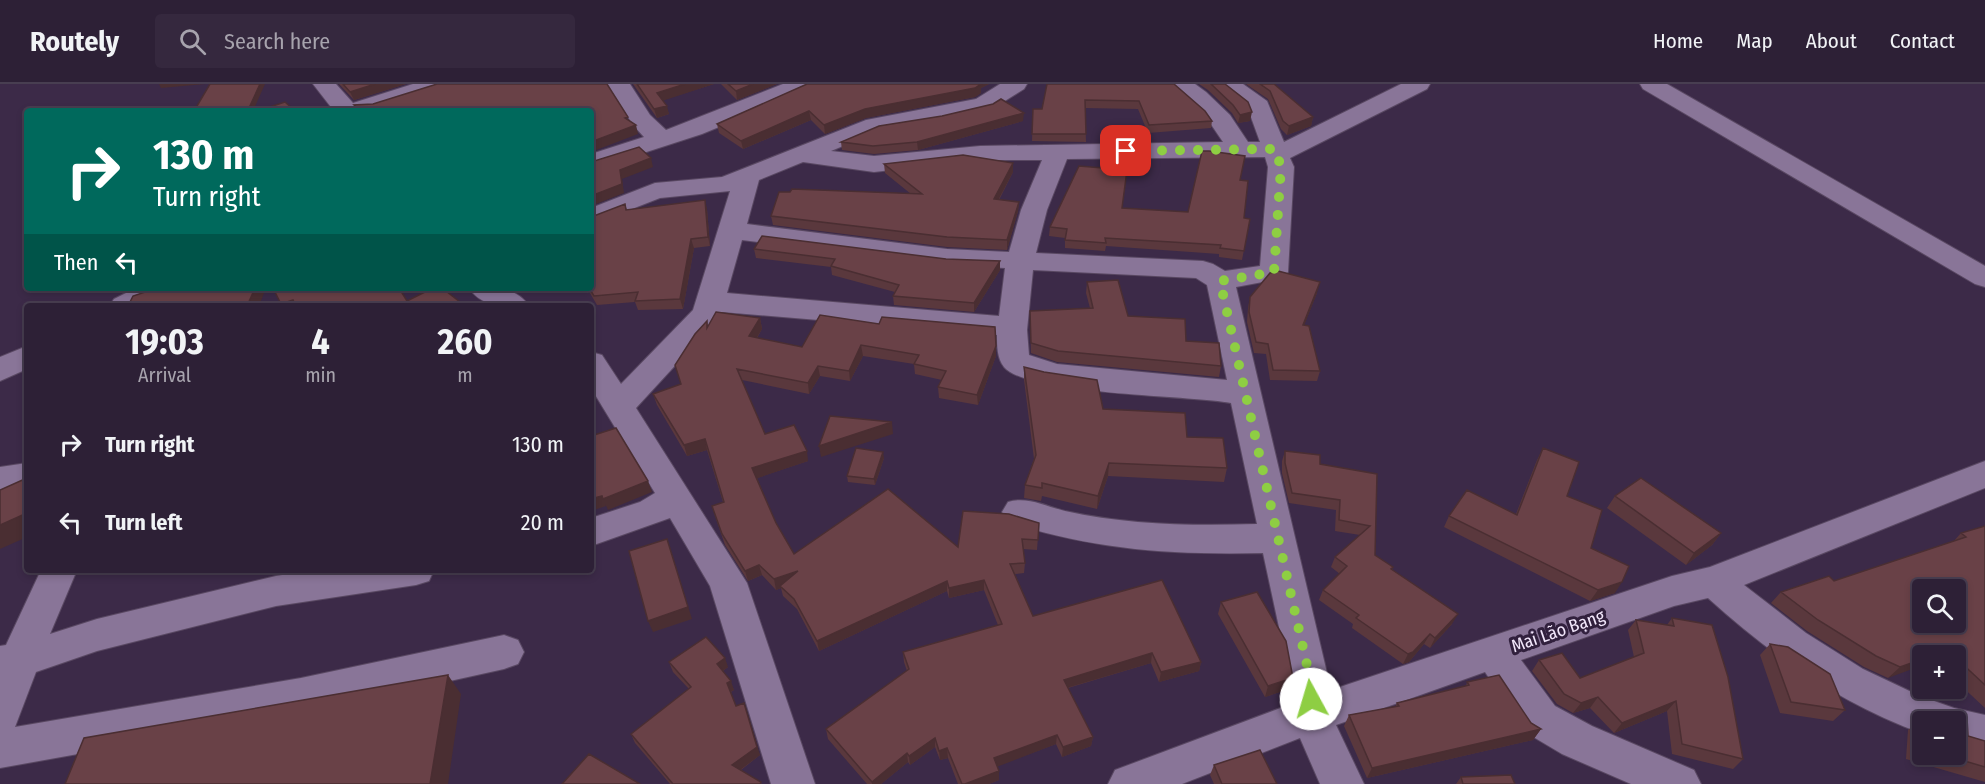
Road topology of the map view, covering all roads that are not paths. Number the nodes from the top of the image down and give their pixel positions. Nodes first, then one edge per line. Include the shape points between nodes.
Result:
1 (324, 84) edge
2 (436, 84) edge
3 (618, 84) edge
4 (803, 84) edge
5 (1016, 84) edge
6 (1179, 84) edge
7 (1228, 84) edge
8 (1419, 84) edge
9 (1651, 84) edge
10 (344, 108) edge
11 (361, 108) edge
12 (663, 139) junction
13 (1239, 150) junction
14 (1058, 152) junction
15 (1276, 152) junction
16 (797, 154) junction
17 (594, 161) edge
18 (748, 175) junction
19 (594, 216) edge
20 (731, 232) junction
21 (1019, 263) junction
22 (1985, 278) edge
23 (1220, 281) junction
24 (153, 291) edge
25 (488, 291) edge
26 (130, 303) edge
27 (509, 303) edge
28 (710, 303) junction
29 (1012, 327) junction
30 (24, 358) edge
31 (594, 369) edge
32 (0, 370) edge
33 (1245, 394) junction
34 (608, 402) edge
35 (1985, 474) edge
36 (24, 476) edge
37 (0, 480) edge
38 (675, 498) junction
39 (1020, 512) dead end
40 (594, 531) edge
41 (1278, 538) junction
42 (57, 573) edge
43 (396, 573) edge
44 (1713, 581) junction
45 (504, 652) dead end
46 (1494, 654) junction
47 (10, 661) edge
48 (1913, 711) edge
49 (0, 715) edge
50 (1311, 715) junction
51 (1966, 729) edge
52 (1985, 734) edge
53 (0, 749) edge
54 (793, 784) edge
55 (1130, 784) edge
56 (1342, 784) edge
57 (1679, 784) edge

1 - 10 street
2 - 11 street
3 - 12 street via 638,119
4 - 12 street
5 - 16 street via 984,104 874,125
6 - 13 street via 1215,110
7 - 15 street via 1259,106
8 - 15 street
9 - 22 street
12 - 17 street
13 - 14 street
13 - 15 street
14 - 16 street via 980,153 874,164
14 - 21 street via 1030,219
15 - 23 street via 1281,167 1274,272
16 - 18 street
18 - 19 street via 726,184 655,191
18 - 20 street
20 - 21 street
20 - 28 street
21 - 23 street via 1182,268 1203,270
21 - 29 street
23 - 33 street
24 - 26 street
25 - 27 street
28 - 29 street
28 - 34 street via 707,313
29 - 33 street via 1016,361 1038,371
30 - 32 street
31 - 34 street
33 - 41 street
34 - 38 street
35 - 44 street, Mai Lão Bạng
36 - 37 street
38 - 40 street via 652,512
38 - 54 street via 728,583
39 - 41 street via 1056,523 1142,537 1205,541
41 - 50 street via 1311,683
42 - 47 street
43 - 47 street via 235,600
44 - 46 street, Mai Lão Bạng via 1672,591
44 - 48 street via 1761,621 1849,681
45 - 53 street via 300,696
46 - 50 street, Mai Lão Bạng
46 - 57 street via 1540,719 1577,740
47 - 49 street
50 - 55 street, Mai Lão Bạng
50 - 56 street
51 - 52 street

